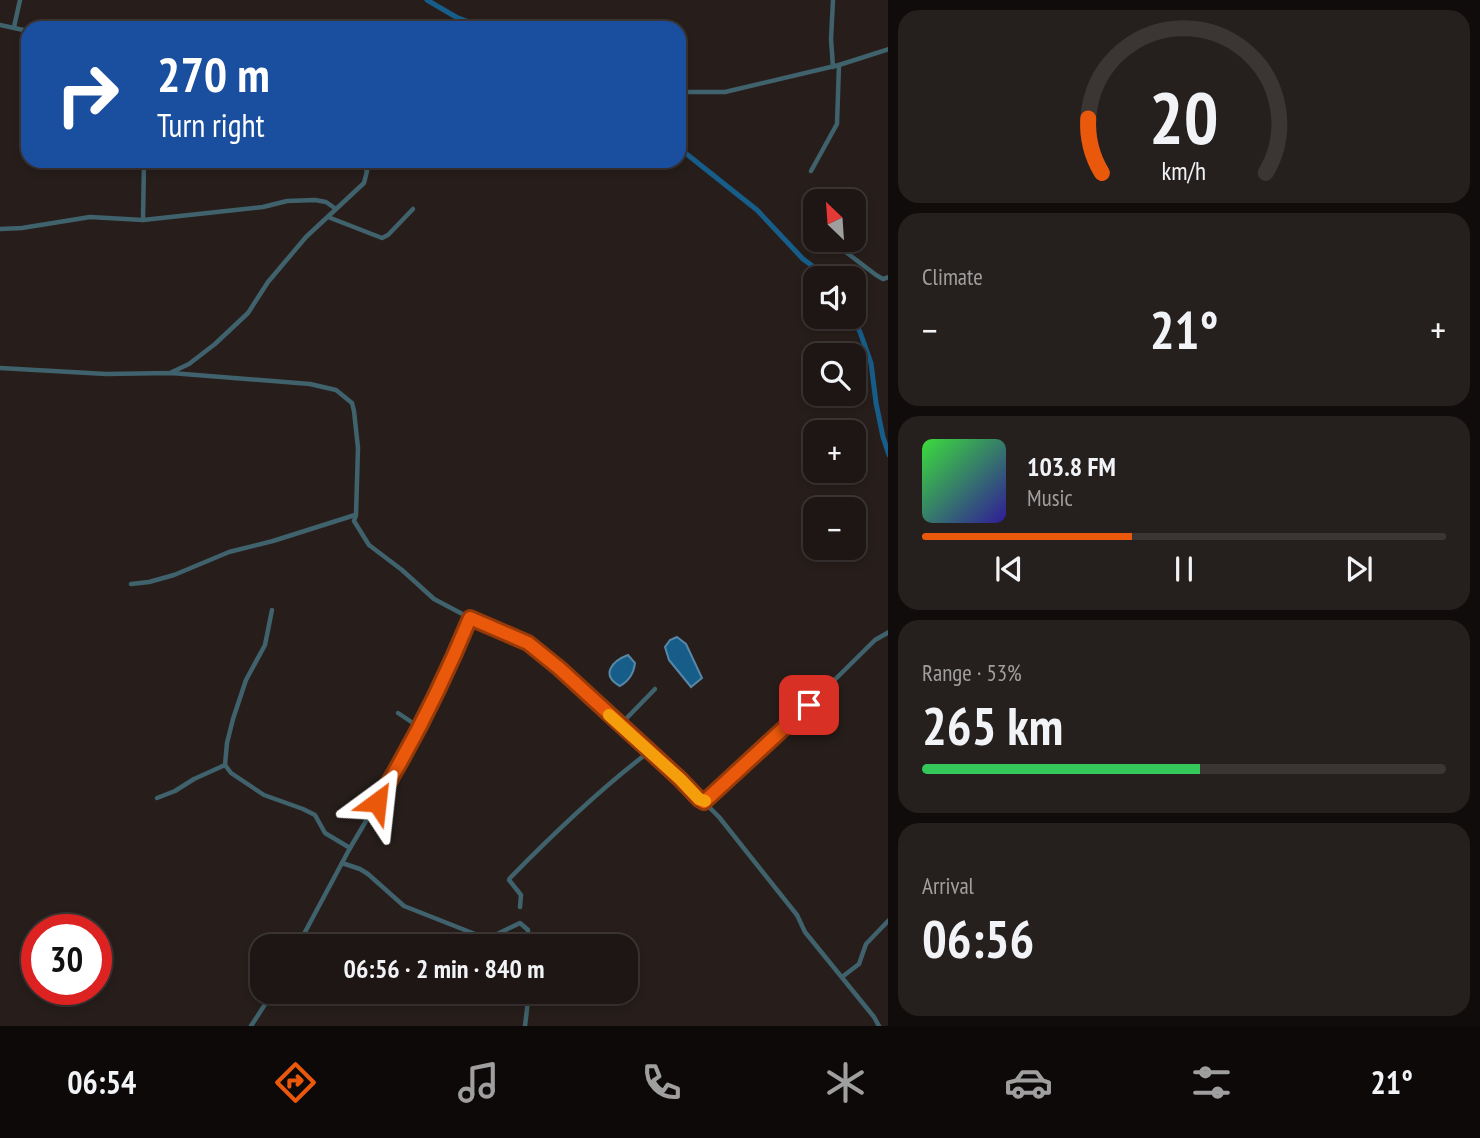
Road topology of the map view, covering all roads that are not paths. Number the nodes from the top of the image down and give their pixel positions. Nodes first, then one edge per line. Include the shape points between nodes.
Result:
1 (20, 0) edge
2 (833, 0) edge
3 (0, 25) edge
4 (14, 27) junction
5 (21, 30) edge
6 (888, 49) edge
7 (839, 65) junction
8 (833, 67) junction
9 (686, 92) edge
10 (144, 168) edge
11 (365, 168) edge
12 (811, 171) dead end
13 (336, 209) junction
14 (413, 209) dead end
15 (328, 217) junction
16 (143, 220) junction
17 (0, 229) edge
18 (846, 252) edge
19 (888, 277) edge
20 (0, 368) edge
21 (171, 373) junction
22 (356, 515) junction
23 (131, 584) dead end
24 (272, 610) dead end
25 (470, 618) junction
26 (888, 632) edge
27 (655, 689) dead end
28 (398, 713) dead end
29 (620, 725) junction
30 (419, 726) junction
31 (650, 751) junction
32 (225, 765) junction
33 (156, 798) dead end
34 (704, 802) junction
35 (350, 848) junction
36 (342, 863) junction
37 (520, 907) dead end
38 (888, 920) edge
39 (304, 934) edge
40 (475, 934) edge
41 (499, 934) edge
42 (528, 934) edge
43 (842, 977) junction
44 (265, 1004) edge
45 (528, 1004) edge
46 (251, 1026) edge
47 (525, 1026) edge
48 (879, 1026) edge

1 - 4 street
2 - 8 street
3 - 4 street
4 - 5 street
6 - 7 street
7 - 8 street
7 - 12 street via 836,124
8 - 9 street via 725,92
10 - 16 street
11 - 13 street via 364,183
13 - 15 street
13 - 16 street via 315,200 287,201
14 - 15 street via 382,238
15 - 21 street via 268,282 248,313 215,344
16 - 17 street via 90,217
18 - 19 street via 876,275
20 - 21 street
21 - 22 street via 310,384 336,390 347,398 354,411 358,449
22 - 23 street via 229,552 174,575
22 - 25 street via 354,521 369,545 434,599
24 - 32 street via 265,645 246,680 233,719
25 - 29 street via 528,643
25 - 30 street
26 - 34 street via 874,640
27 - 29 street
28 - 30 street
29 - 31 street
30 - 35 street
31 - 34 street
31 - 37 street via 560,827 510,878 521,895
32 - 33 street
32 - 35 street via 264,795 315,815 325,833
34 - 43 street
35 - 36 street
36 - 39 street
36 - 40 street via 368,874 404,906
38 - 43 street via 866,944 859,964
41 - 42 street via 520,923
43 - 48 street
44 - 46 street
45 - 47 street

